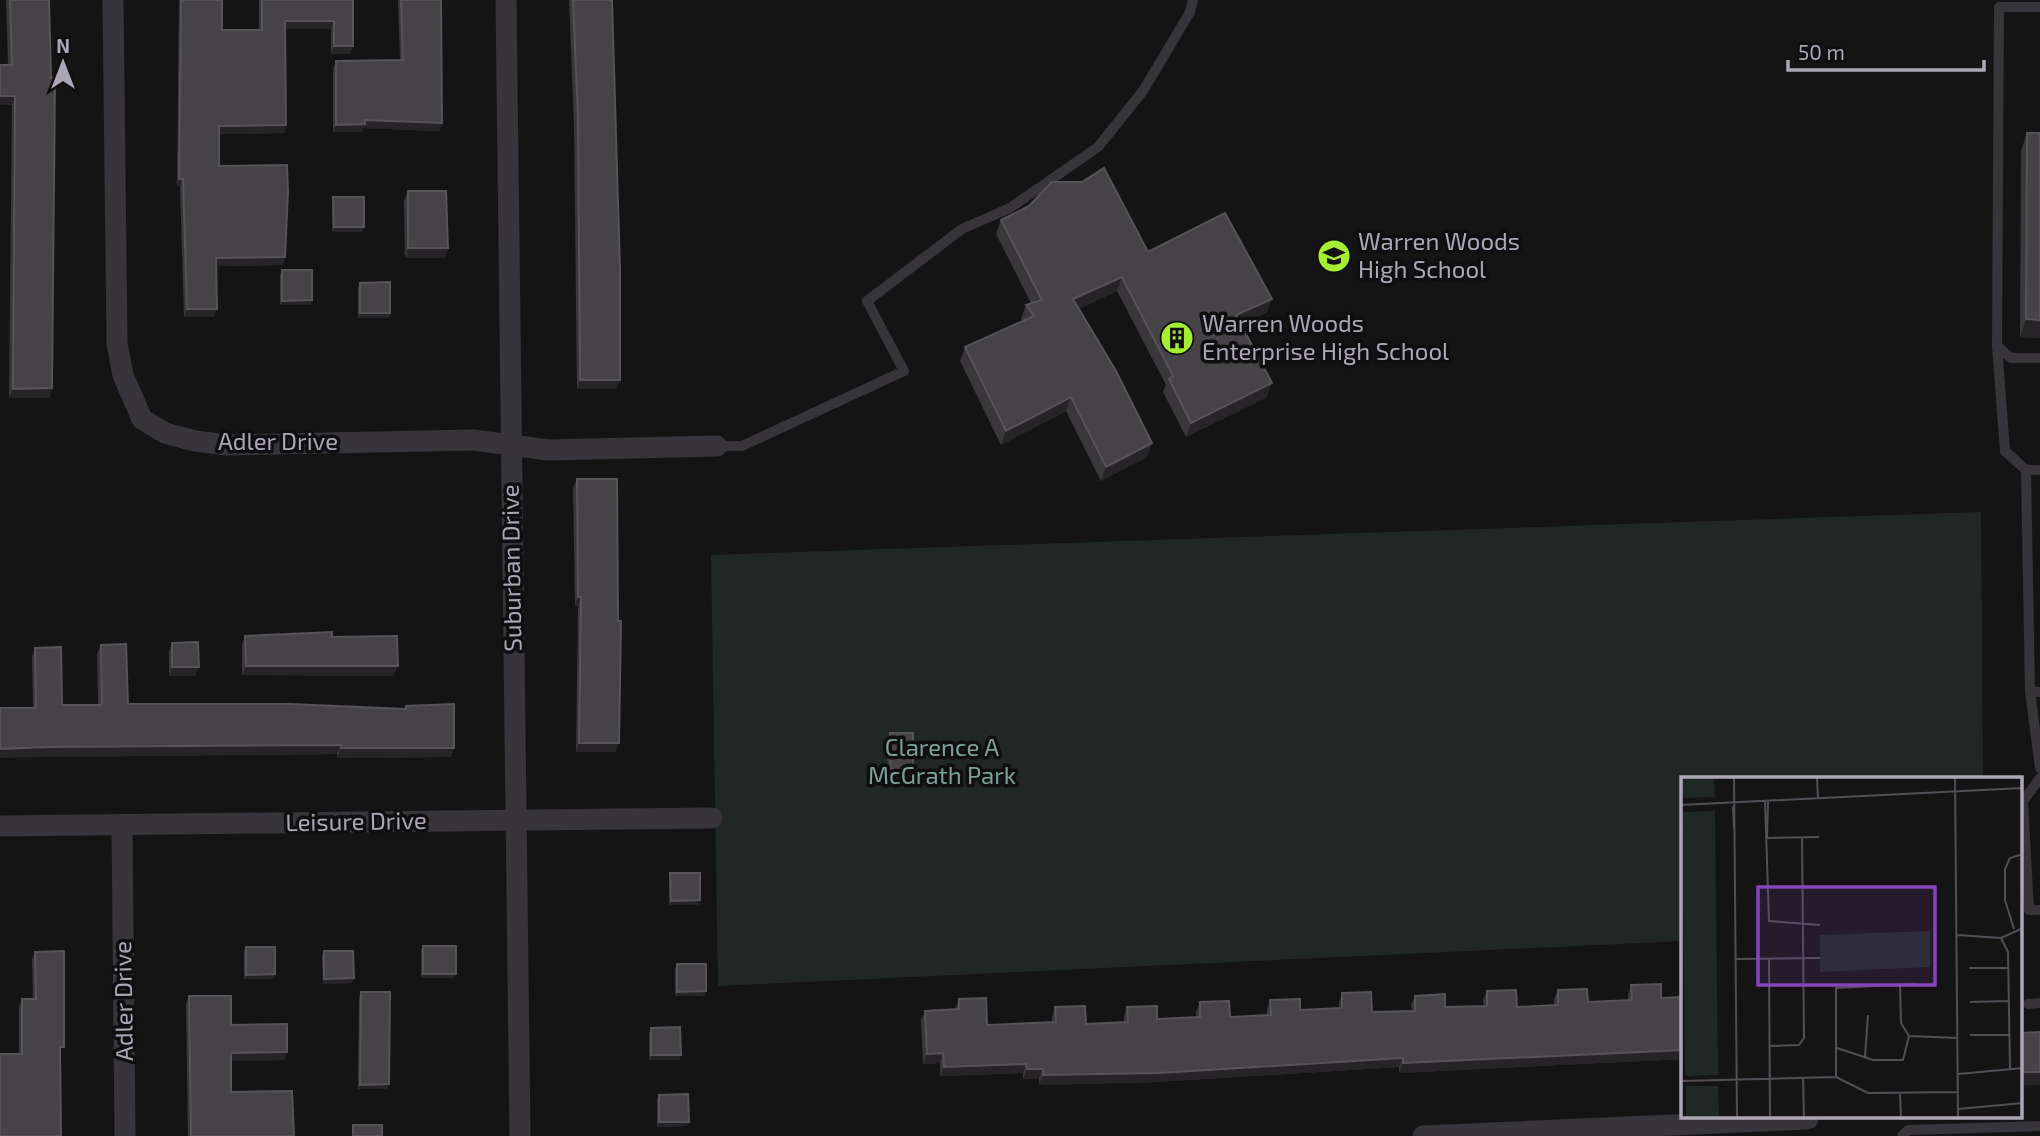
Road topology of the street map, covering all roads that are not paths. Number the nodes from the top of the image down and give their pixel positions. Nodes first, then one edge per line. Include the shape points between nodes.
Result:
1 (113, 0) edge
2 (506, 0) edge
3 (1193, 0) edge
4 (1999, 3) edge
5 (2040, 7) edge
6 (1997, 346) junction
7 (2040, 358) edge
8 (510, 446) junction
9 (717, 446) joint
10 (2026, 470) junction
11 (2040, 470) edge
12 (2035, 692) edge
13 (2040, 768) edge
14 (2040, 778) edge
15 (712, 818) dead end
16 (516, 821) junction
17 (122, 825) junction
18 (0, 826) edge
19 (2040, 910) edge
20 (2040, 1003) edge
21 (2028, 1004) dead end
22 (1808, 1119) dead end
23 (2040, 1126) edge
24 (1630, 1132) edge
25 (125, 1136) edge
26 (520, 1136) edge
27 (1423, 1136) edge
28 (1902, 1136) edge

1 - 8 street, Adler Drive via 117,343 123,375 142,419 165,433 227,445 473,439
2 - 8 street, Suburban Drive
3 - 9 lane via 1143,91 1098,147 1010,208 962,229 867,301 904,370 742,446
4 - 5 lane
4 - 6 lane
6 - 7 lane via 2011,358
6 - 10 lane via 2005,451
8 - 9 street, Adler Drive via 548,450
8 - 16 street, Suburban Drive
10 - 11 lane
10 - 12 lane
12 - 13 lane
14 - 19 lane via 2023,801 2029,910
15 - 16 street, Leisure Drive
16 - 17 street, Leisure Drive
16 - 26 street, Suburban Drive
17 - 18 street, Leisure Drive
17 - 25 street, Adler Drive
20 - 21 lane
22 - 24 street
23 - 28 lane via 1908,1129
24 - 27 street

